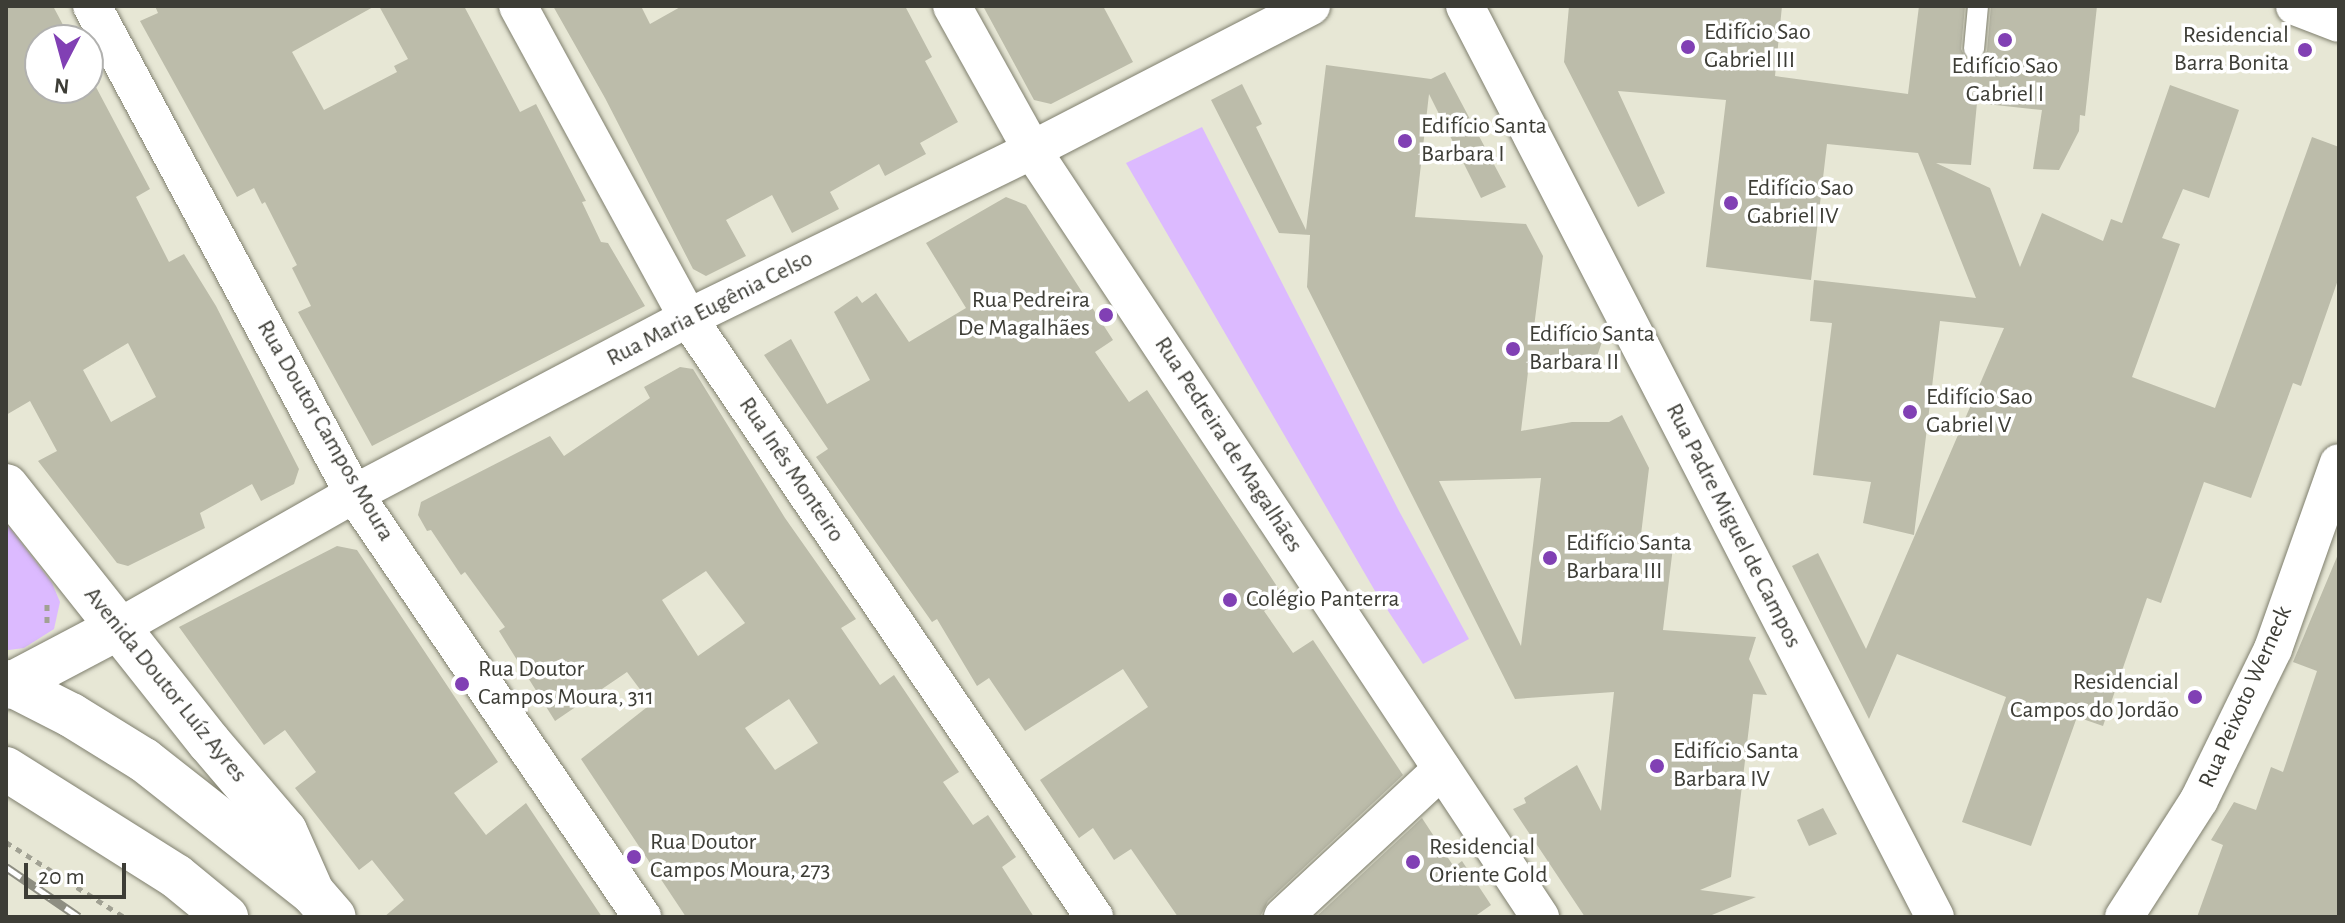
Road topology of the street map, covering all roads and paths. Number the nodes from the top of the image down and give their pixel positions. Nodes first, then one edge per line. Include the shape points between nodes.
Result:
1 (92, 6) edge
2 (518, 6) edge
3 (952, 6) edge
4 (1311, 6) edge
5 (1465, 6) edge
6 (1978, 6) edge
7 (2295, 6) edge
8 (2339, 23) edge
9 (1974, 49) dead end
10 (1032, 150) junction
11 (688, 318) junction
12 (2339, 463) edge
13 (6, 486) edge
14 (354, 494) junction
15 (40, 589) dead end
16 (118, 628) junction
17 (40, 629) dead end
18 (8, 685) edge
19 (6, 769) edge
20 (1442, 769) junction
21 (6, 842) edge
22 (323, 904) edge
23 (124, 917) edge
24 (226, 917) edge
25 (642, 917) edge
26 (1094, 917) edge
27 (1283, 917) edge
28 (1540, 917) edge
29 (1935, 917) edge
30 (2124, 917) edge

1 - 14 street, Rua Doutor Campos Moura
2 - 11 street, Rua Inês Monteiro
3 - 10 street, Rua Pedreira de Magalhães
4 - 10 street, Rua Maria Eugênia Celso
5 - 29 street, Rua Padre Miguel de Campos
6 - 9 lane
7 - 8 street
10 - 11 street, Rua Maria Eugênia Celso
10 - 20 street, Rua Pedreira de Magalhães
11 - 14 street, Rua Maria Eugênia Celso
11 - 26 street, Rua Inês Monteiro
12 - 30 street, Rua Peixoto Werneck via 2273,649 2199,800
13 - 16 main road, Avenida Doutor Luíz Ayres
14 - 16 street, Rua Maria Eugênia Celso
14 - 25 street, Rua Doutor Campos Moura
15 - 17 path via 48,602 47,623
16 - 18 main road
16 - 22 main road, Avenida Doutor Luíz Ayres via 285,831
18 - 22 main road, Avenida Doutor Luíz Ayres via 71,715 144,760
19 - 24 main road via 176,876
20 - 27 street
20 - 28 street, Rua Pedreira de Magalhães
21 - 23 path

